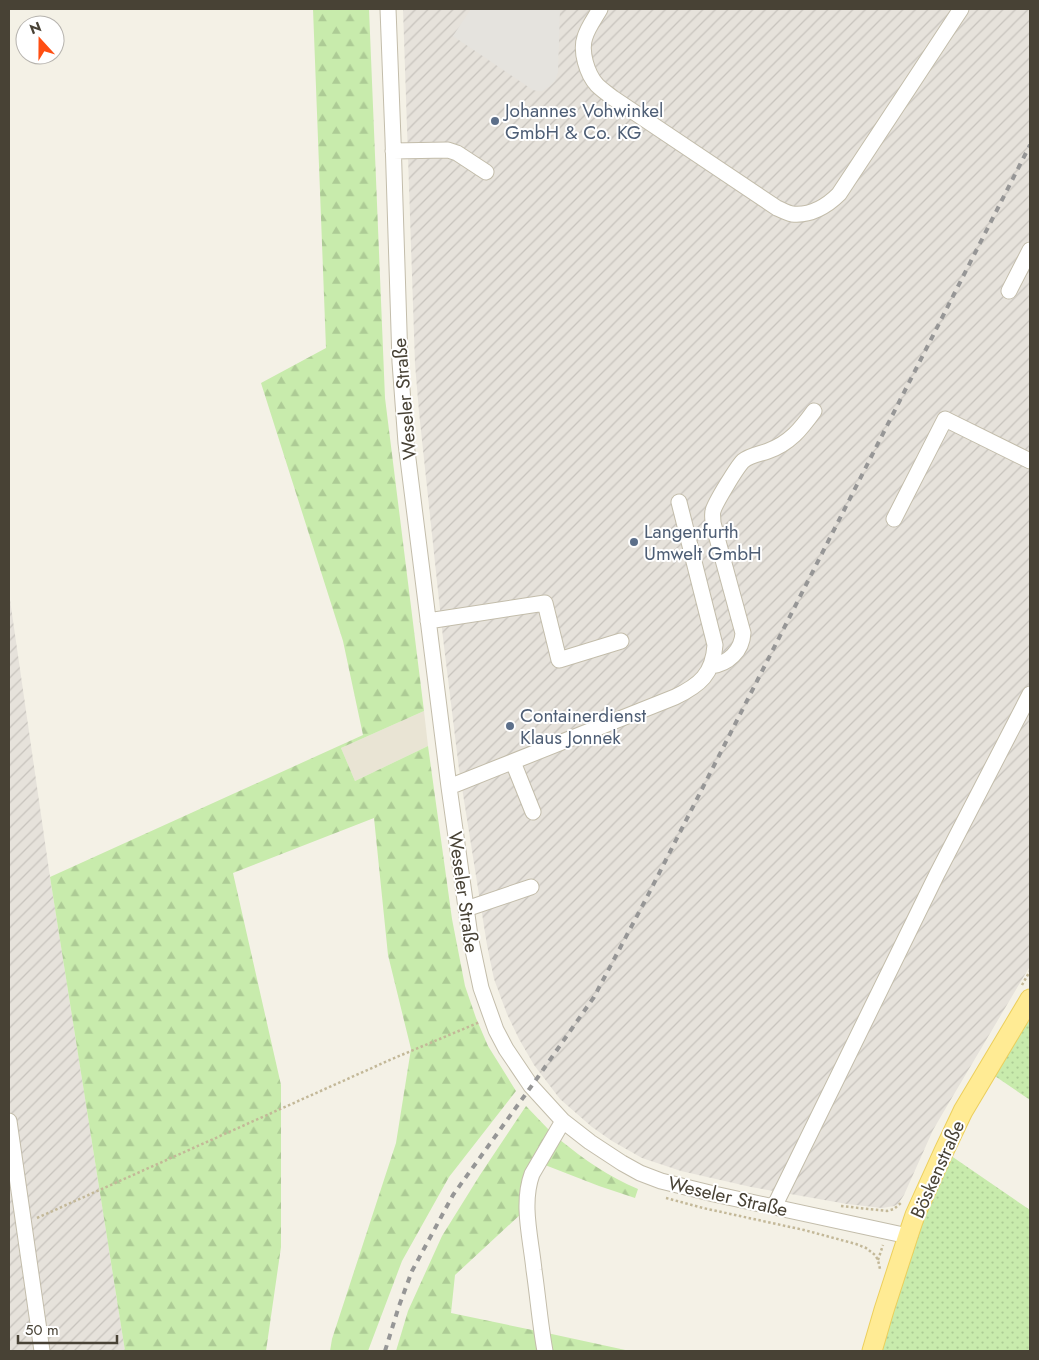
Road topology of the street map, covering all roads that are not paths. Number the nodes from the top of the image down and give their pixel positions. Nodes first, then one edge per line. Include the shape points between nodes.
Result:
1 (388, 9) edge
2 (600, 9) edge
3 (961, 9) edge
4 (393, 151) junction
5 (486, 172) dead end
6 (1030, 250) edge
7 (1009, 290) dead end
8 (814, 411) dead end
9 (1030, 461) edge
10 (680, 502) dead end
11 (894, 519) dead end
12 (428, 621) junction
13 (621, 640) dead end
14 (711, 666) junction
15 (1030, 694) edge
16 (513, 762) junction
17 (449, 787) junction
18 (532, 812) dead end
19 (531, 887) dead end
20 (466, 909) junction
21 (1025, 994) edge
22 (563, 1121) junction
23 (9, 1122) edge
24 (774, 1207) junction
25 (908, 1236) junction
26 (42, 1351) edge
27 (545, 1351) edge
28 (872, 1351) edge

1 - 4 street, Weseler Straße
2 - 3 street via 583,46 585,59 597,85 790,214 815,210 839,194
4 - 5 street via 448,150
4 - 12 street, Weseler Straße via 402,401
6 - 7 street
8 - 14 street via 799,432 782,445 742,462 713,511 713,523 743,633 734,655 722,664
9 - 11 street via 948,413
10 - 14 street via 714,645
12 - 13 street via 545,603 559,660
12 - 17 street, Weseler Straße
14 - 16 street via 697,685 675,697
15 - 24 street via 937,874
16 - 17 street
16 - 18 street
17 - 20 street, Weseler Straße
19 - 20 street
20 - 22 street, Weseler Straße via 475,966 491,1017 520,1072
21 - 25 main road, Böskenstraße via 963,1111
22 - 24 street, Weseler Straße via 640,1173 661,1181
22 - 27 street via 532,1174 527,1194
23 - 26 street
24 - 25 street, Weseler Straße
25 - 28 main road, Böskenstraße

